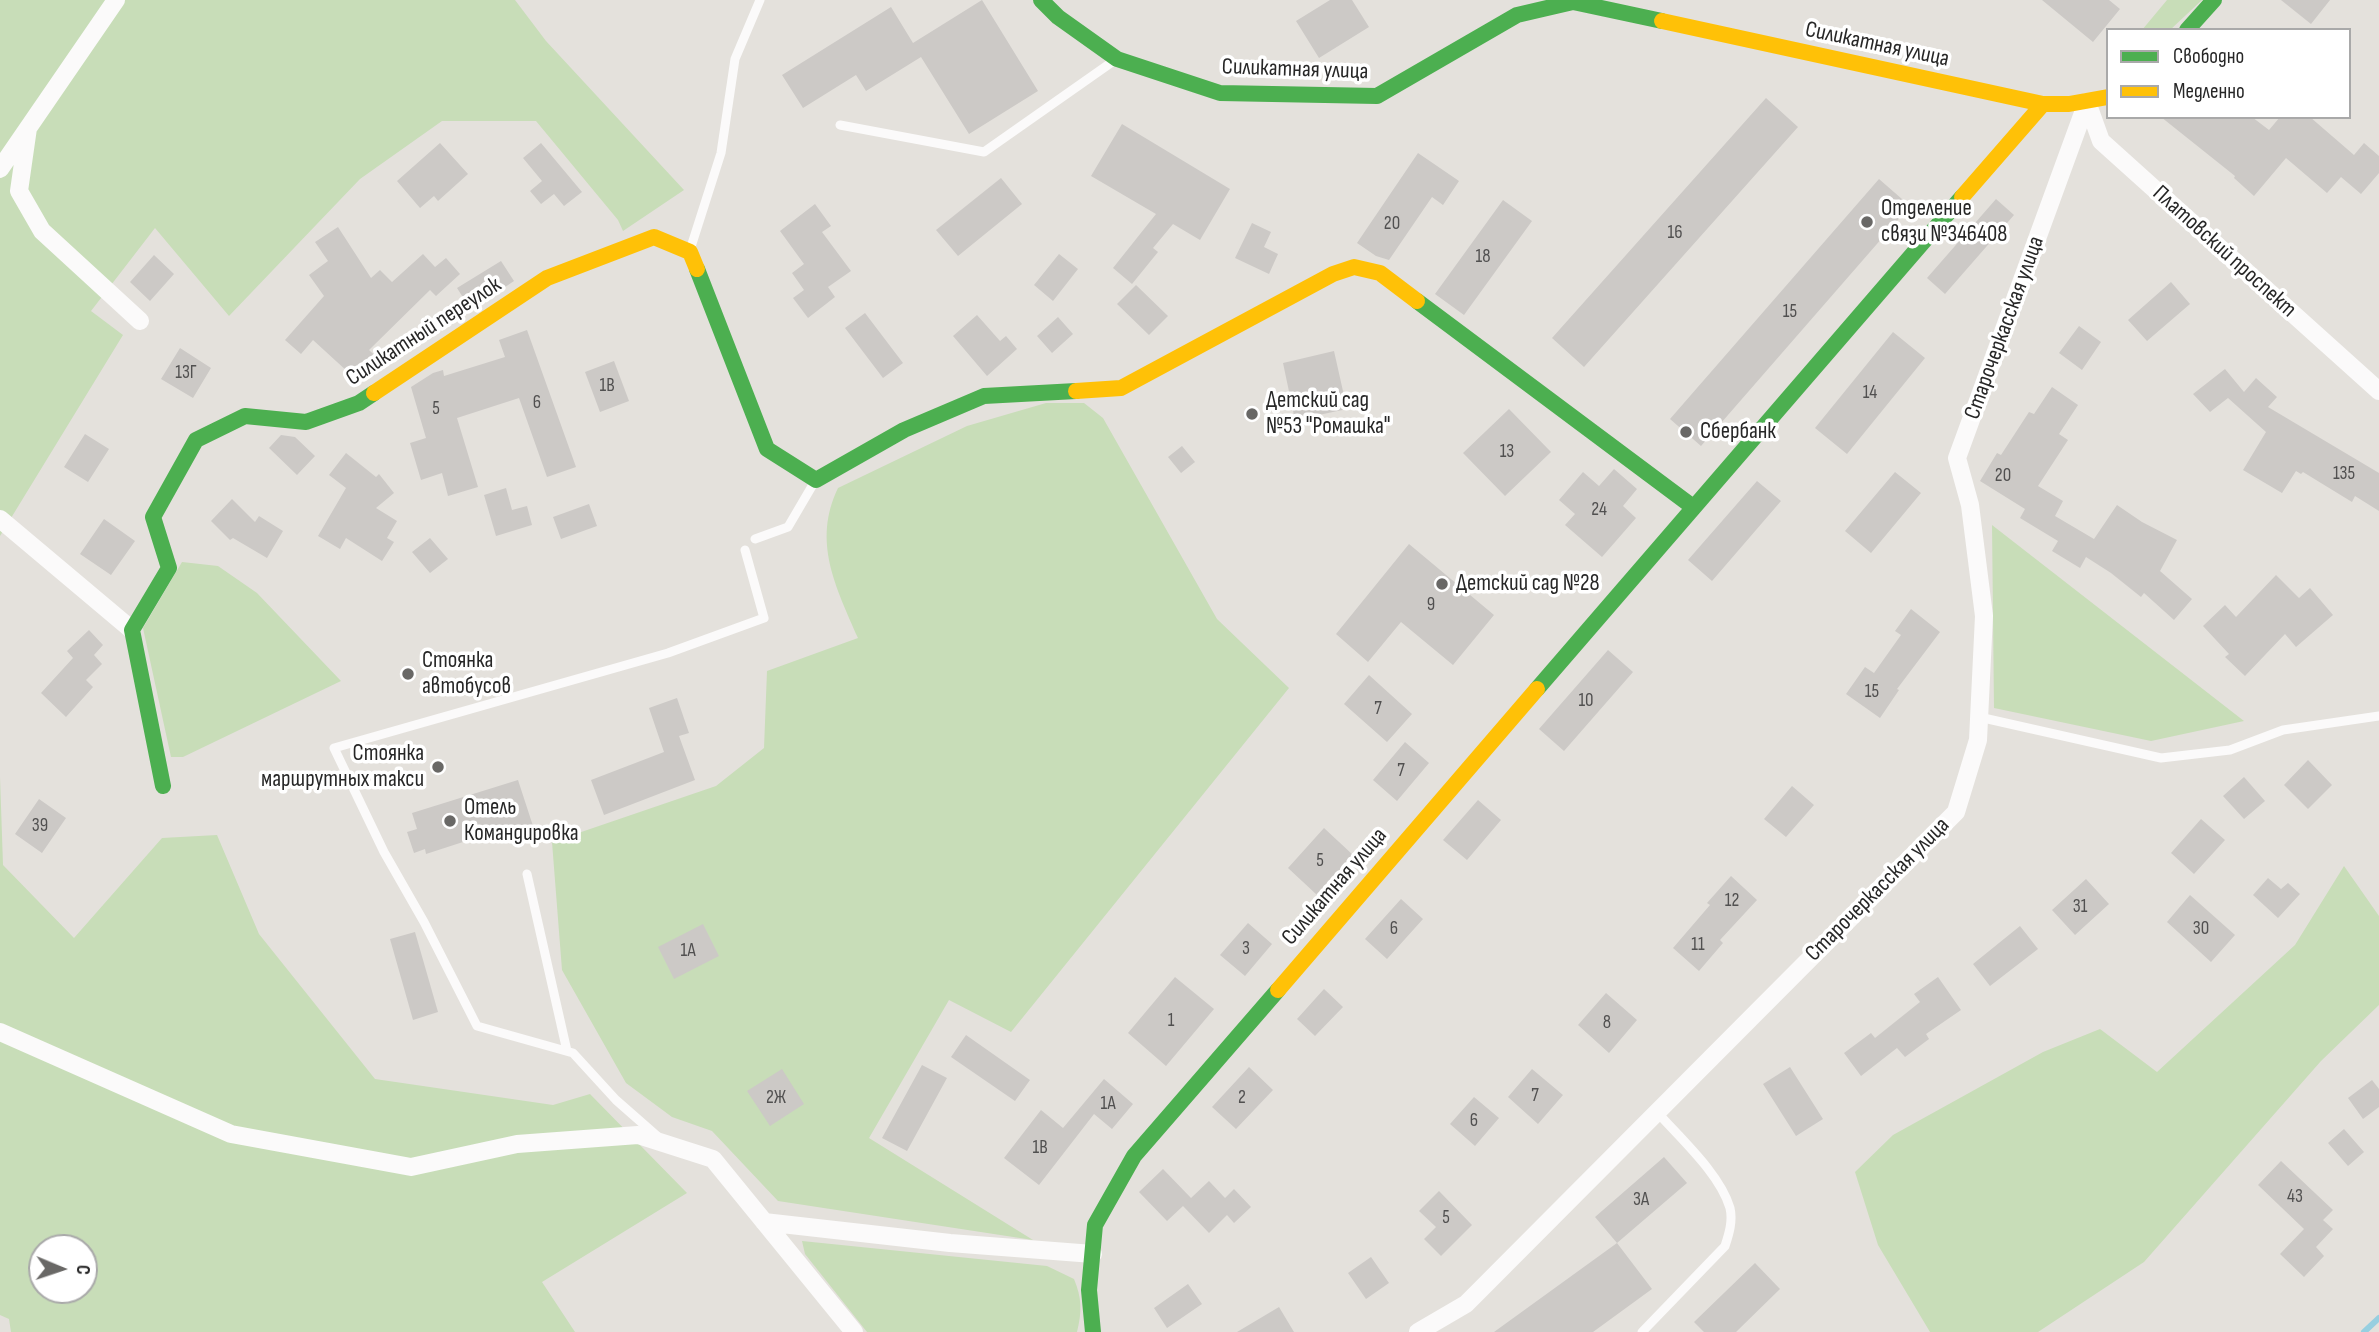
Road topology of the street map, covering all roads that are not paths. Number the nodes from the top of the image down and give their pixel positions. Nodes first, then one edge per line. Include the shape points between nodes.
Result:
1 (116, 0) edge
2 (760, 0) edge
3 (1041, 0) edge
4 (2214, 0) edge
5 (2189, 28) edge
6 (1117, 59) junction
7 (2106, 97) edge
8 (2087, 102) junction
9 (2043, 104) junction
10 (840, 125) dead end
11 (28, 128) junction
12 (0, 169) edge
13 (690, 252) junction
14 (140, 321) dead end
15 (2379, 391) edge
16 (816, 480) junction
17 (1693, 507) junction
18 (0, 519) edge
19 (755, 539) dead end
20 (745, 550) dead end
21 (132, 630) junction
22 (2379, 716) edge
23 (1979, 717) junction
24 (163, 786) dead end
25 (527, 874) dead end
26 (0, 1032) edge
27 (567, 1051) junction
28 (1657, 1112) junction
29 (667, 1144) junction
30 (764, 1222) junction
31 (1093, 1254) junction
32 (854, 1332) edge
33 (1093, 1332) edge
34 (1418, 1332) edge
35 (1642, 1332) edge

1 - 11 street
2 - 13 lane via 736,60 721,153
3 - 6 street, Силикатная улица
4 - 5 street
6 - 9 street, Силикатная улица via 1220,93 1377,96 1517,15 1573,2
6 - 10 lane via 984,152
7 - 8 street, Силикатная улица
8 - 9 street, Силикатная улица
8 - 15 street, Платовский проспект via 2101,141
8 - 23 street, Старочеркасская улица via 1957,458 1970,505 1984,616
9 - 17 street, Силикатная улица
11 - 12 street
11 - 14 street via 19,191 41,231
13 - 16 street via 767,449
13 - 21 street, Силикатный переулок via 653,237 547,278 359,404 306,422 245,416 196,440 153,517 169,568
16 - 17 street via 904,430 984,396 1121,388 1354,267 1380,273
16 - 19 lane via 788,527
17 - 31 street, Силикатная улица via 1134,1156 1095,1225
18 - 21 street
20 - 27 lane via 764,618 668,653 334,748 477,1026
21 - 24 street
22 - 23 lane via 2283,730 2230,750 2161,758
23 - 28 street, Старочеркасская улица via 1978,740 1956,812
25 - 27 lane
26 - 29 street via 231,1134 411,1167 517,1144 638,1135
27 - 29 lane
28 - 34 street, Старочеркасская улица via 1466,1304
28 - 35 lane via 1719,1183 1730,1210 1731,1229 1725,1246
29 - 30 street via 713,1159
30 - 31 street
30 - 32 street
31 - 33 street, Силикатная улица via 1089,1290

